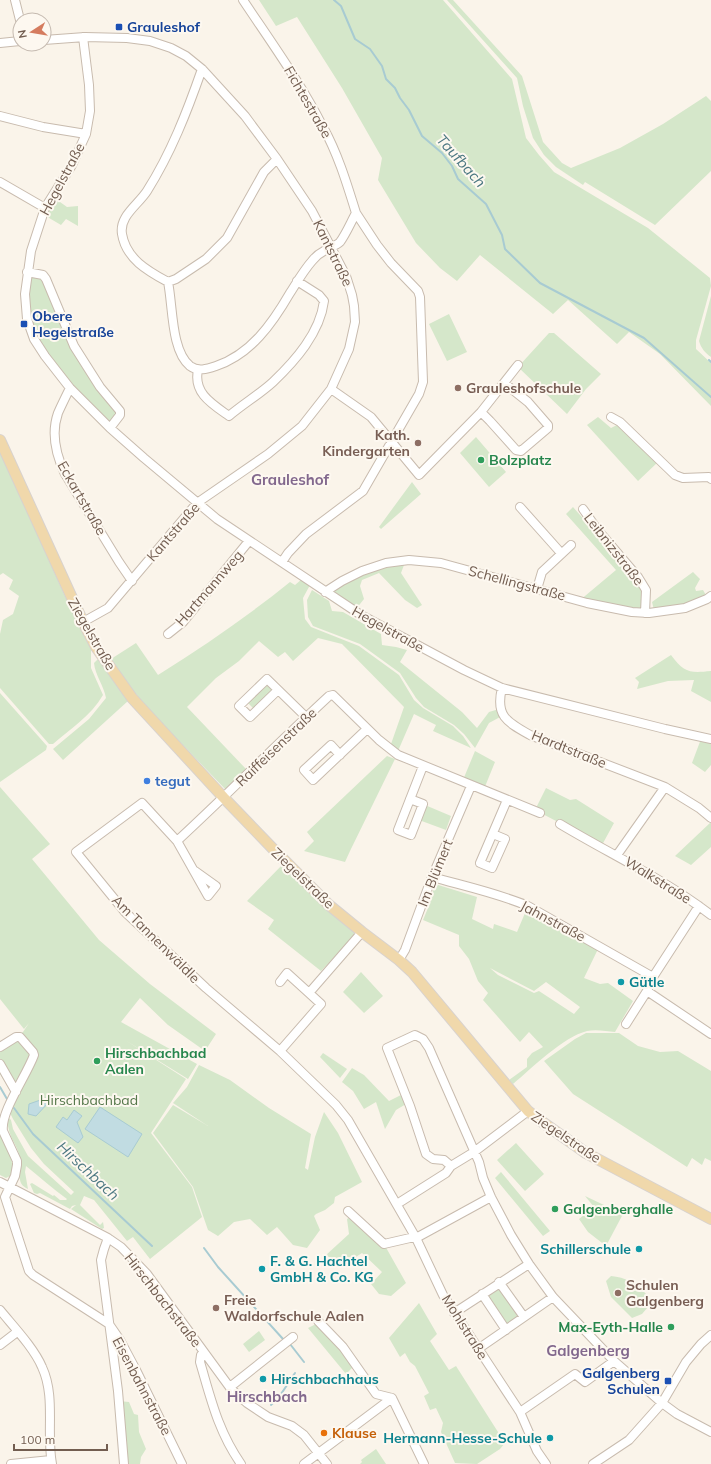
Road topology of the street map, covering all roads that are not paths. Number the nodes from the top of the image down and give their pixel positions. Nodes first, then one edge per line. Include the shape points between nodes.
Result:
1 (15, 0) edge
2 (243, 0) edge
3 (18, 12) edge
4 (83, 37) junction
5 (52, 39) edge
6 (12, 42) edge
7 (0, 43) edge
8 (202, 69) junction
9 (0, 116) edge
10 (86, 134) junction
11 (277, 159) junction
12 (0, 182) edge
13 (45, 208) junction
14 (356, 213) junction
15 (332, 247) junction
16 (28, 272) junction
17 (298, 281) junction
18 (168, 282) junction
19 (518, 365) dead end
20 (198, 370) junction
21 (504, 383) junction
22 (70, 388) junction
23 (331, 389) junction
24 (481, 412) junction
25 (611, 416) dead end
26 (110, 428) junction
27 (0, 440) edge
28 (392, 443) junction
29 (711, 479) edge
30 (197, 502) junction
31 (520, 507) dead end
32 (583, 509) dead end
33 (249, 541) junction
34 (571, 545) dead end
35 (561, 553) junction
36 (282, 562) junction
37 (132, 581) junction
38 (537, 589) junction
39 (325, 592) junction
40 (711, 596) edge
41 (645, 613) junction
42 (83, 622) junction
43 (168, 634) dead end
44 (502, 688) junction
45 (278, 690) junction
46 (306, 717) junction
47 (367, 729) junction
48 (711, 739) edge
49 (340, 754) junction
50 (423, 766) junction
51 (471, 786) junction
52 (665, 787) junction
53 (224, 798) junction
54 (410, 799) dead end
55 (507, 800) junction
56 (540, 814) dead end
57 (711, 818) edge
58 (560, 824) dead end
59 (493, 834) dead end
60 (177, 841) junction
61 (617, 855) junction
62 (195, 871) dead end
63 (432, 877) junction
64 (699, 906) junction
65 (711, 915) edge
66 (362, 932) junction
67 (400, 960) junction
68 (653, 977) junction
69 (280, 982) dead end
70 (647, 991) junction
71 (309, 993) junction
72 (626, 1024) dead end
73 (711, 1034) edge
74 (0, 1047) edge
75 (280, 1051) junction
76 (0, 1064) edge
77 (16, 1092) junction
78 (528, 1111) junction
79 (362, 1143) joint
80 (474, 1152) junction
81 (451, 1166) junction
82 (0, 1182) edge
83 (10, 1187) junction
84 (491, 1197) junction
85 (397, 1204) junction
86 (348, 1211) dead end
87 (711, 1219) edge
88 (108, 1238) junction
89 (416, 1238) junction
90 (528, 1264) junction
91 (499, 1282) junction
92 (482, 1294) junction
93 (553, 1297) junction
94 (0, 1310) edge
95 (454, 1313) junction
96 (524, 1317) junction
97 (318, 1321) dead end
98 (109, 1324) junction
99 (506, 1330) junction
100 (17, 1332) junction
101 (711, 1335) edge
102 (293, 1337) dead end
103 (0, 1345) edge
104 (478, 1349) junction
105 (204, 1352) junction
106 (614, 1361) junction
107 (230, 1387) junction
108 (392, 1398) junction
109 (662, 1403) junction
110 (520, 1412) junction
111 (711, 1432) edge
112 (319, 1454) junction
113 (52, 1462) edge
114 (11, 1464) edge
115 (124, 1464) edge
116 (182, 1464) edge
117 (241, 1464) edge
118 (304, 1464) edge
119 (326, 1464) edge
120 (424, 1464) edge
121 (546, 1464) edge
122 (593, 1464) edge

1 - 3 street
2 - 14 street, Fichtestraße via 295,78 324,128
4 - 5 street, Kantstraße
4 - 8 street, Kantstraße via 150,41 186,56
4 - 10 street, Hegelstraße via 90,111
6 - 7 street
8 - 11 street, Kantstraße via 245,116
8 - 18 street via 170,150 142,198 123,221 122,233 126,249 150,273
9 - 10 street
10 - 13 street, Hegelstraße via 72,165
11 - 15 street, Kantstraße via 312,211
11 - 18 street via 264,172 227,238 206,259
12 - 13 street
13 - 16 street, Hegelstraße via 33,244
14 - 15 street via 339,243
14 - 28 street, Fichtestraße via 377,245 418,291 420,297 423,382
15 - 17 street via 312,260
15 - 23 street, Kantstraße via 352,295 354,322 350,349
16 - 22 street, Hegelstraße via 25,294 27,318 34,339 44,356
16 - 26 street via 43,275 46,279 77,352 100,387 120,410 120,415
17 - 20 street via 263,334 244,351 224,364
17 - 20 street via 319,295 324,302 305,347 273,382 229,416 211,404 201,392 196,378
18 - 20 street via 177,344 182,357
19 - 21 street
21 - 24 street
21 - 24 street via 528,402 548,428 521,451 516,450
22 - 26 street, Hegelstraße
22 - 37 street, Eckartstraße via 58,414 55,428 58,459 64,474
23 - 28 street via 371,417
23 - 30 street, Kantstraße via 302,426 268,454
24 - 28 street via 419,475
25 - 29 street via 675,475 683,478
26 - 30 street, Hegelstraße
27 - 42 main road, Ziegelstraße
28 - 36 street via 363,491 306,534
30 - 33 street, Hegelstraße
30 - 37 street, Kantstraße
31 - 35 street
32 - 41 street, Leibnizstraße via 646,590
33 - 36 street, Hegelstraße
33 - 43 street, Hartmannweg via 183,622
34 - 35 street
35 - 38 street via 542,572
36 - 39 street, Hegelstraße
37 - 42 street, Kantstraße via 108,608
38 - 39 street, Schellingstraße via 441,562 409,560 386,563 362,571
38 - 41 street, Schellingstraße via 587,604
39 - 44 street, Hegelstraße via 361,615
40 - 41 street, Schellingstraße via 685,608
42 - 53 main road, Ziegelstraße via 96,647 132,698
44 - 48 street, Hegelstraße
44 - 52 street, Hardtstraße via 500,709 506,719 517,728
45 - 45 street via 250,717 239,706 267,679
45 - 46 street
46 - 47 street, Raiffeisenstraße via 333,695
46 - 53 street, Raiffeisenstraße
47 - 49 street
47 - 50 street via 398,755
49 - 49 street via 330,745 304,770 313,780
50 - 51 street
50 - 54 street
51 - 55 street
51 - 63 street, Im Blümert
52 - 57 street, Hardtstraße
52 - 61 street, Walkstraße
53 - 60 street
53 - 66 main road, Ziegelstraße via 277,854
55 - 56 street
55 - 59 street
58 - 61 street, Walkstraße
60 - 62 street
60 - 75 street, Am Tannenwäldle via 142,803 76,852 125,912 206,988
61 - 64 street, Walkstraße
63 - 67 street, Im Blümert
63 - 68 street, Jahnstraße via 528,906
64 - 65 street, Walkstraße
64 - 68 street, Walkstraße
66 - 67 main road, Ziegelstraße
66 - 71 street
67 - 78 main road, Ziegelstraße via 440,1004
68 - 70 street
69 - 71 street via 287,973
70 - 72 street
70 - 73 street
71 - 75 street via 322,1004
74 - 77 street, Eisenbahnstraße via 20,1037 34,1052
75 - 79 street, Am Tannenwäldle via 336,1105
76 - 77 street
77 - 83 street, Eisenbahnstraße via 2,1126 17,1161
78 - 80 street
78 - 87 main road, Ziegelstraße via 586,1153
79 - 85 street, Mohlstraße
80 - 81 street
80 - 81 street via 423,1039 415,1035 387,1048 426,1154 434,1159 444,1160
80 - 84 street
81 - 85 street via 446,1173
82 - 83 street, Hirschbachstraße
83 - 88 street, Hirschbachstraße
83 - 98 street, Eisenbahnstraße via 5,1197 29,1271
84 - 89 street
84 - 90 street
85 - 89 street, Mohlstraße
86 - 89 street via 384,1244
88 - 98 street via 101,1260
88 - 105 street, Hirschbachstraße via 147,1274
89 - 95 street, Mohlstraße
90 - 91 street
90 - 93 street
91 - 92 street
91 - 96 street
92 - 95 street
92 - 99 street
93 - 96 street
93 - 106 street
94 - 100 street
95 - 104 street, Mohlstraße
96 - 99 street
97 - 108 street via 343,1347 376,1394
98 - 115 street
98 - 116 street, Eisenbahnstraße via 136,1370
99 - 104 street
100 - 103 street
100 - 113 street via 42,1366 47,1382
101 - 109 street via 686,1362
102 - 107 street
104 - 110 street, Mohlstraße
105 - 107 street, Hirschbachstraße
105 - 117 street via 200,1362 216,1419
106 - 109 street
106 - 110 street via 585,1382 574,1374
107 - 112 street, Hirschbachstraße via 247,1403 268,1417 292,1426 304,1435
108 - 112 street
108 - 120 street
109 - 111 street
109 - 122 street via 629,1440
110 - 121 street, Mohlstraße
112 - 118 street
112 - 119 street, Hirschbachstraße
113 - 114 street

